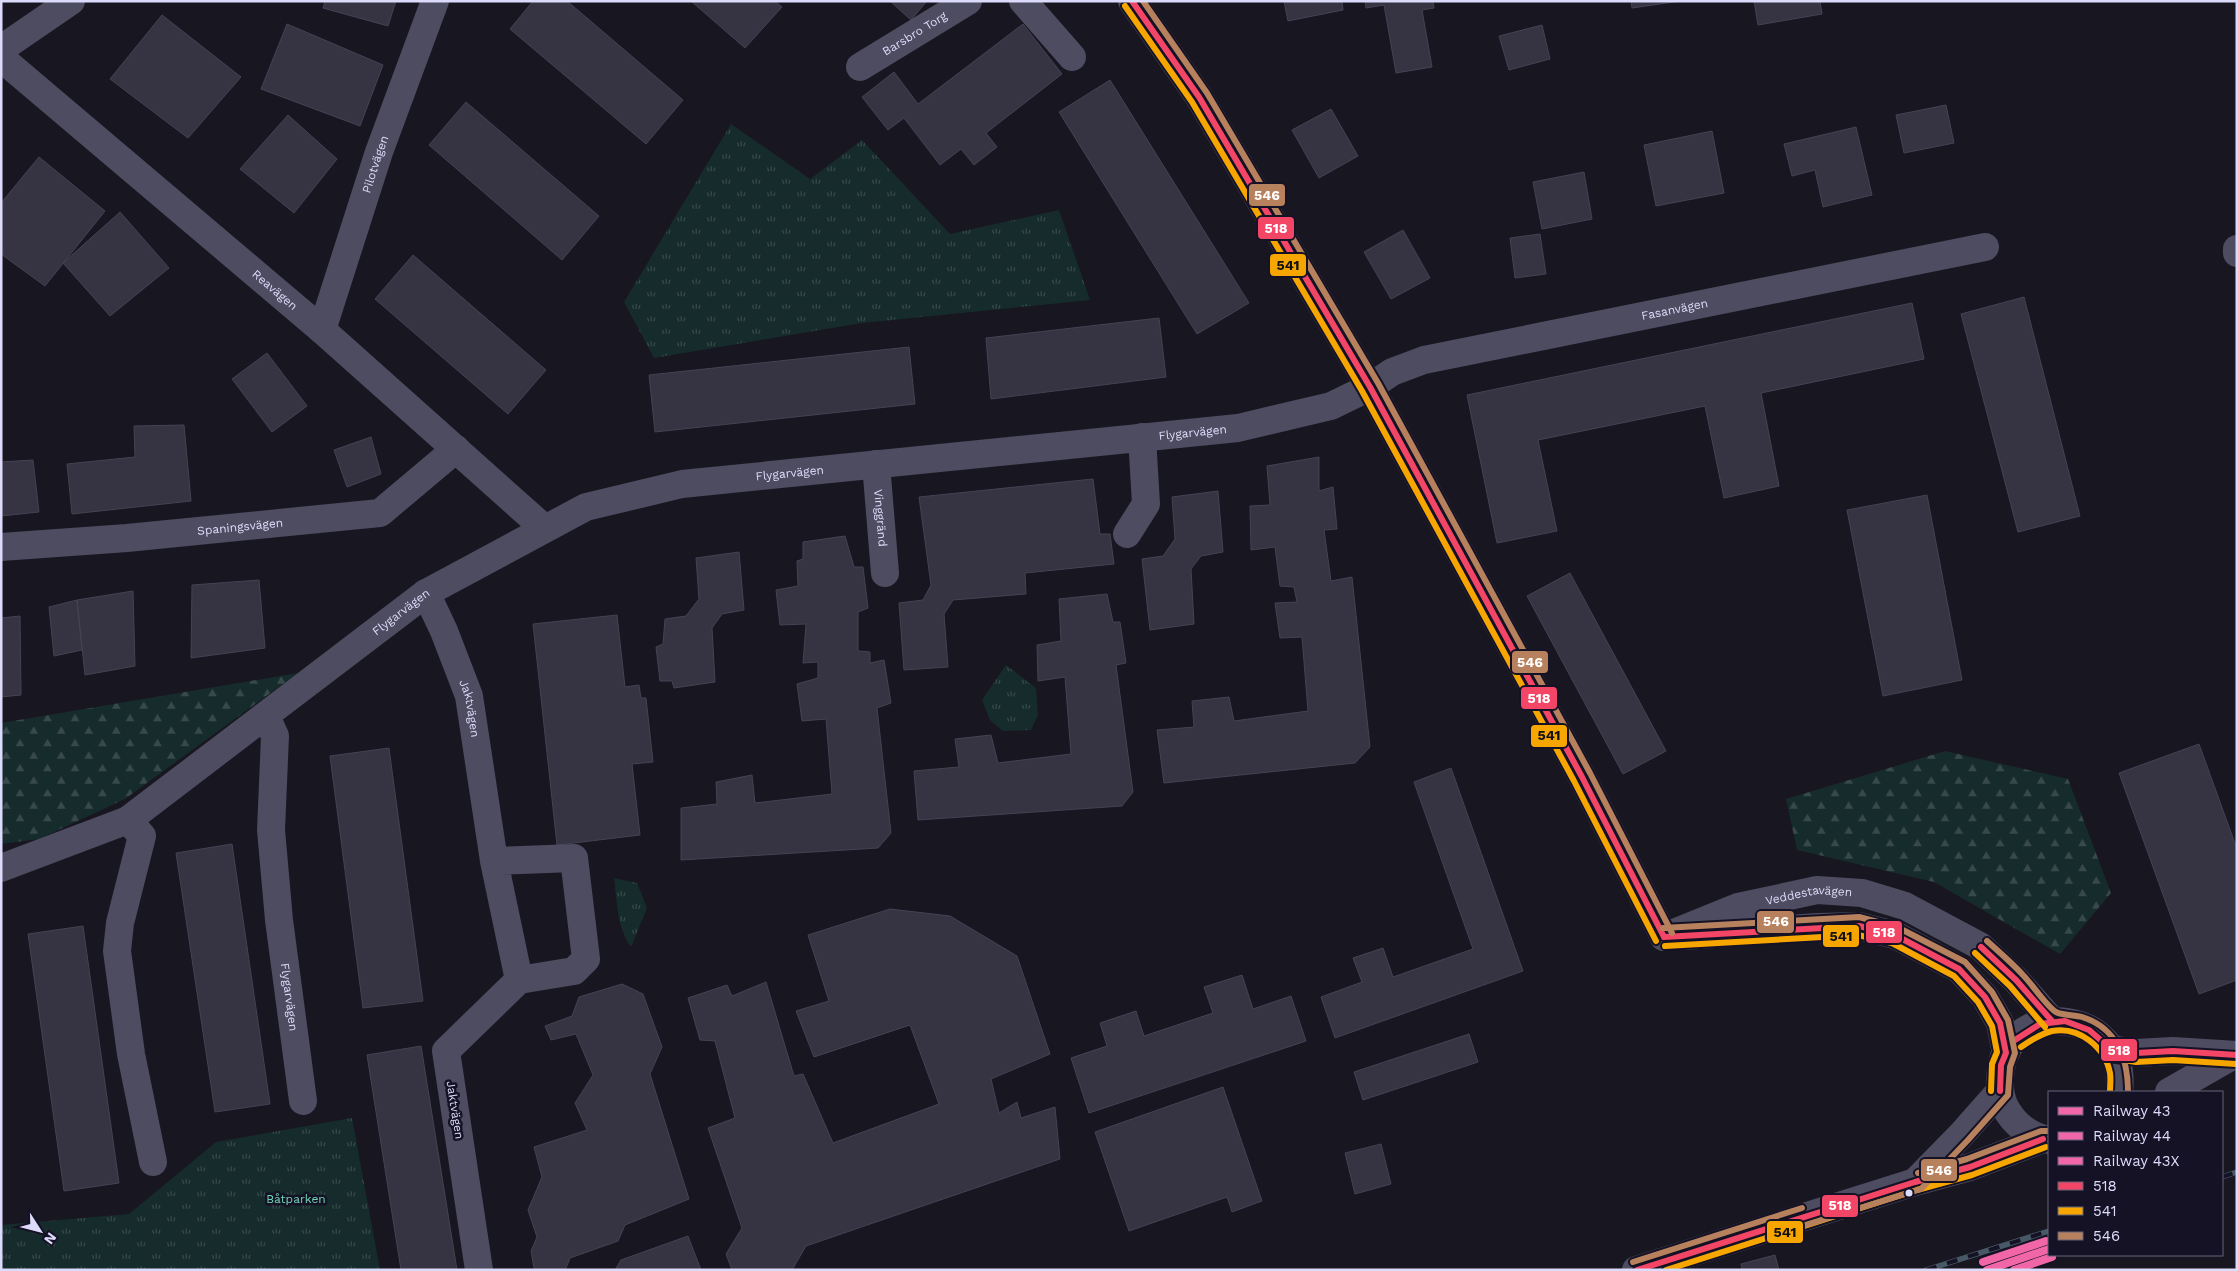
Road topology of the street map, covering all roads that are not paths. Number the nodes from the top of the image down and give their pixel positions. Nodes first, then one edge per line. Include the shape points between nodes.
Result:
1 (71, 1) edge
2 (435, 1) edge
3 (968, 1) edge
4 (1023, 1) edge
5 (1132, 1) edge
6 (1, 49) edge
7 (1072, 57) dead end
8 (1, 58) edge
9 (860, 67) dead end
10 (1985, 248) dead end
11 (322, 330) junction
12 (1370, 387) junction
13 (1142, 437) junction
14 (456, 449) junction
15 (876, 464) junction
16 (544, 528) junction
17 (1127, 534) dead end
18 (1, 547) edge
19 (885, 573) dead end
20 (426, 592) junction
21 (266, 716) junction
22 (128, 820) junction
23 (494, 861) junction
24 (1, 868) edge
25 (1664, 937) junction
26 (518, 980) junction
27 (2052, 1021) junction
28 (2111, 1049) junction
29 (2006, 1052) junction
30 (2234, 1056) edge
31 (2000, 1091) junction
32 (2118, 1091) edge
33 (2171, 1091) edge
34 (303, 1101) dead end
35 (2046, 1140) edge
36 (153, 1162) dead end
37 (1915, 1182) junction
38 (479, 1270) edge
39 (1636, 1270) edge

1 - 6 street
2 - 11 street, Pilotvägen via 379,152
3 - 9 street, Barsbro Torg
4 - 7 street
5 - 12 street via 1199,97
8 - 11 street, Reavägen
10 - 12 street, Fasanvägen via 1424,360 1392,372
11 - 14 street, Reavägen
12 - 13 street, Flygarvägen via 1332,406 1238,428
12 - 25 street via 1582,777
13 - 15 street, Flygarvägen
13 - 17 street via 1146,504
14 - 16 street, Reavägen
14 - 18 street, Spaningsvägen via 380,513
15 - 16 street, Flygarvägen via 682,484 586,507
15 - 19 street, Vinggränd
16 - 20 street, Flygarvägen
20 - 21 street, Flygarvägen
20 - 23 street, Jaktvägen via 469,696
21 - 22 street, Flygarvägen
21 - 34 street, Flygarvägen via 275,736 271,830 279,920
22 - 24 street, Flygarvägen
22 - 36 street via 142,836 120,923 117,951 131,1054
23 - 26 street, Jaktvägen
23 - 26 street via 574,858 586,959 574,971
25 - 27 street, Veddestavägen via 1738,907 1817,890 1862,893 1905,906 1980,946
25 - 29 street via 1859,926 1895,935 1959,969 1985,997 2000,1022
26 - 38 street, Jaktvägen via 446,1051
27 - 28 street via 2086,1026
27 - 29 street via 2024,1032
28 - 30 street via 2136,1053 2173,1051
28 - 32 street via 2118,1065
29 - 31 street via 2001,1065
30 - 33 street
31 - 35 street via 2010,1116 2019,1126
31 - 37 street
35 - 37 street via 1970,1167
37 - 39 street

